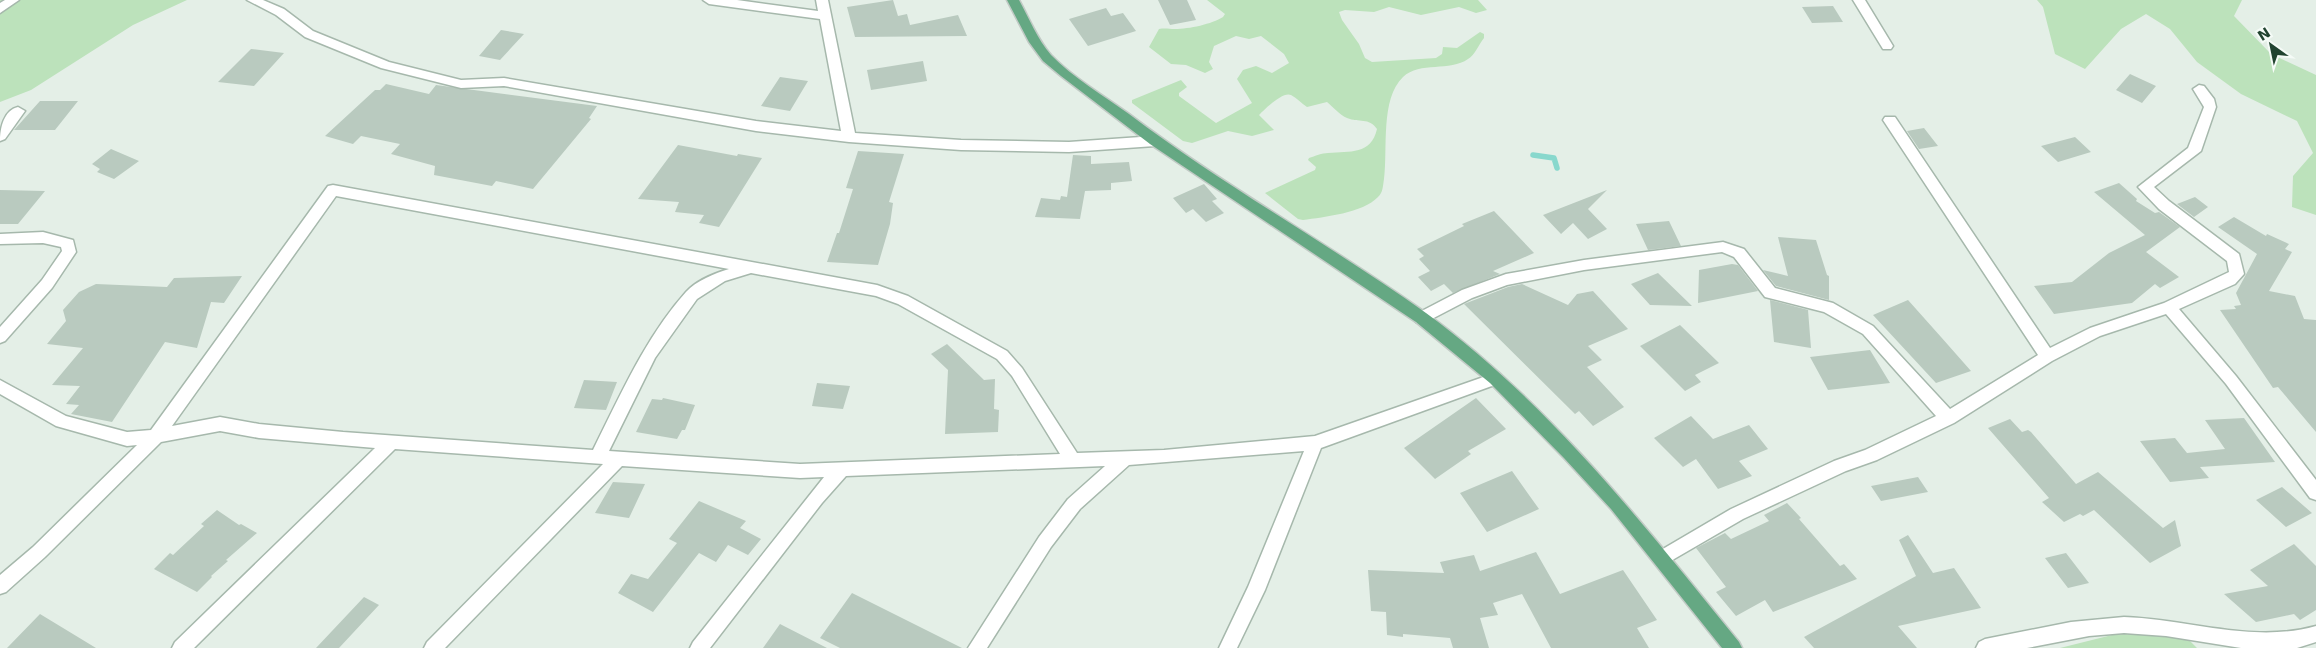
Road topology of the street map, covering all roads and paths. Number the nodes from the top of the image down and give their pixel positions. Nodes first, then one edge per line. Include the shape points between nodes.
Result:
1 (13, 0) edge
2 (253, 0) edge
3 (709, 0) edge
4 (822, 0) edge
5 (1014, 0) edge
6 (1858, 0) edge
7 (0, 9) edge
8 (826, 16) junction
9 (1887, 46) dead end
10 (2199, 89) dead end
11 (18, 111) dead end
12 (1890, 120) dead end
13 (0, 136) edge
14 (849, 137) junction
15 (1155, 142) junction
16 (0, 239) edge
17 (754, 269) junction
18 (2169, 307) junction
19 (1421, 318) junction
20 (0, 337) edge
21 (2047, 357) junction
22 (1494, 379) junction
23 (0, 386) edge
24 (1948, 418) junction
25 (156, 436) junction
26 (392, 442) junction
27 (1315, 443) junction
28 (597, 458) junction
29 (619, 458) junction
30 (1126, 458) junction
31 (1074, 462) junction
32 (843, 468) junction
33 (2316, 492) edge
34 (1662, 558) junction
35 (0, 586) edge
36 (2316, 634) edge
37 (181, 648) edge
38 (434, 648) edge
39 (699, 648) edge
40 (977, 648) edge
41 (1228, 648) edge
42 (1733, 648) edge
43 (1985, 648) edge

1 - 7 street
2 - 14 street via 280,12 309,34 385,65 461,84 504,82 756,126
3 - 8 street
4 - 8 street
5 - 15 main road via 1033,39 1048,58
6 - 9 street
8 - 14 street
10 - 18 street via 2210,107 2194,150 2145,188 2234,258 2237,274
11 - 13 street
12 - 21 street
14 - 15 street via 961,145 1060,147
15 - 19 main road
16 - 20 street via 60,239 68,244 69,252 47,284
17 - 25 street via 333,190
17 - 28 street via 720,277 692,295 649,354
17 - 31 street via 877,291 903,300 1002,355 1017,372
18 - 21 street via 2112,325
18 - 33 street via 2231,380
19 - 22 main road
19 - 24 street via 1467,294 1506,280 1584,265 1723,247 1739,253 1770,292 1828,307 1868,330
21 - 24 street
22 - 27 street
22 - 34 main road via 1570,453
23 - 25 street via 62,421 127,439
24 - 34 street via 1737,514
25 - 26 street via 220,424 260,431
25 - 35 street via 39,552
26 - 28 street
26 - 37 street
27 - 30 street
27 - 41 street via 1256,590
28 - 29 street
29 - 32 street via 800,471
29 - 38 street
30 - 31 street
30 - 40 street via 1074,504 1045,542
31 - 32 street
32 - 39 street
34 - 42 main road
36 - 43 street via 2294,640 2256,641 2124,625

